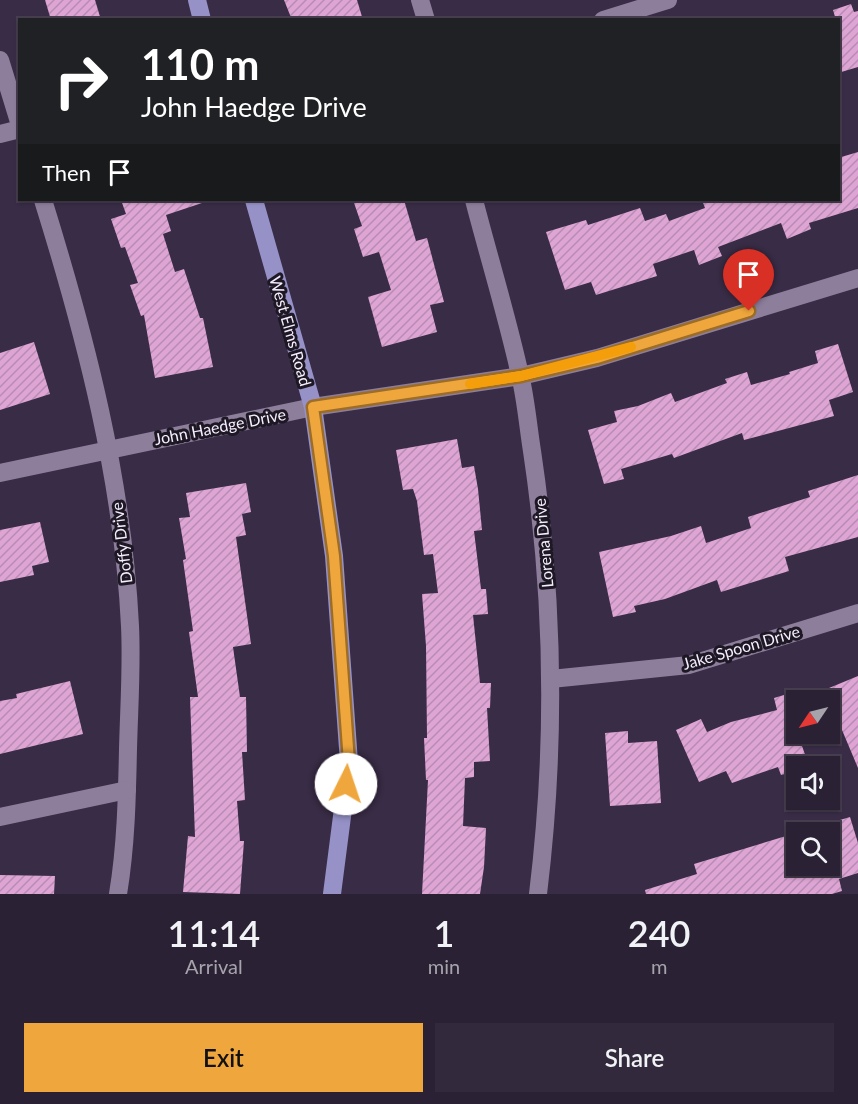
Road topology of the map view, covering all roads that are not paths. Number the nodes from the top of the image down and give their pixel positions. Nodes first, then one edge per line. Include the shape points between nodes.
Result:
1 (197, 0) edge
2 (420, 0) edge
3 (668, 0) edge
4 (202, 18) edge
5 (425, 18) edge
6 (610, 18) edge
7 (0, 60) edge
8 (18, 118) edge
9 (18, 130) edge
10 (0, 134) edge
11 (43, 201) edge
12 (254, 201) edge
13 (474, 201) edge
14 (858, 278) edge
15 (521, 376) junction
16 (313, 407) junction
17 (108, 449) junction
18 (0, 473) edge
19 (858, 613) edge
20 (551, 679) junction
21 (127, 790) junction
22 (0, 817) edge
23 (118, 894) edge
24 (332, 894) edge
25 (538, 894) edge

1 - 4 main road
2 - 5 street
3 - 6 street
7 - 8 street
9 - 10 street
11 - 17 street, Doffy Drive via 88,357
12 - 16 main road, West Elms Road
13 - 15 street, Lorena Drive
14 - 15 street, John Haedge Drive via 597,358
15 - 16 street, John Haedge Drive
15 - 20 street, Lorena Drive via 538,491
16 - 17 street, John Haedge Drive
16 - 24 main road, West Elms Road via 334,556 349,762
17 - 18 street, John Haedge Drive
17 - 21 street, Doffy Drive via 130,626
19 - 20 street, Jake Spoon Drive via 689,665
20 - 25 street, Lorena Drive via 548,779
21 - 22 street
21 - 23 street, Doffy Drive

